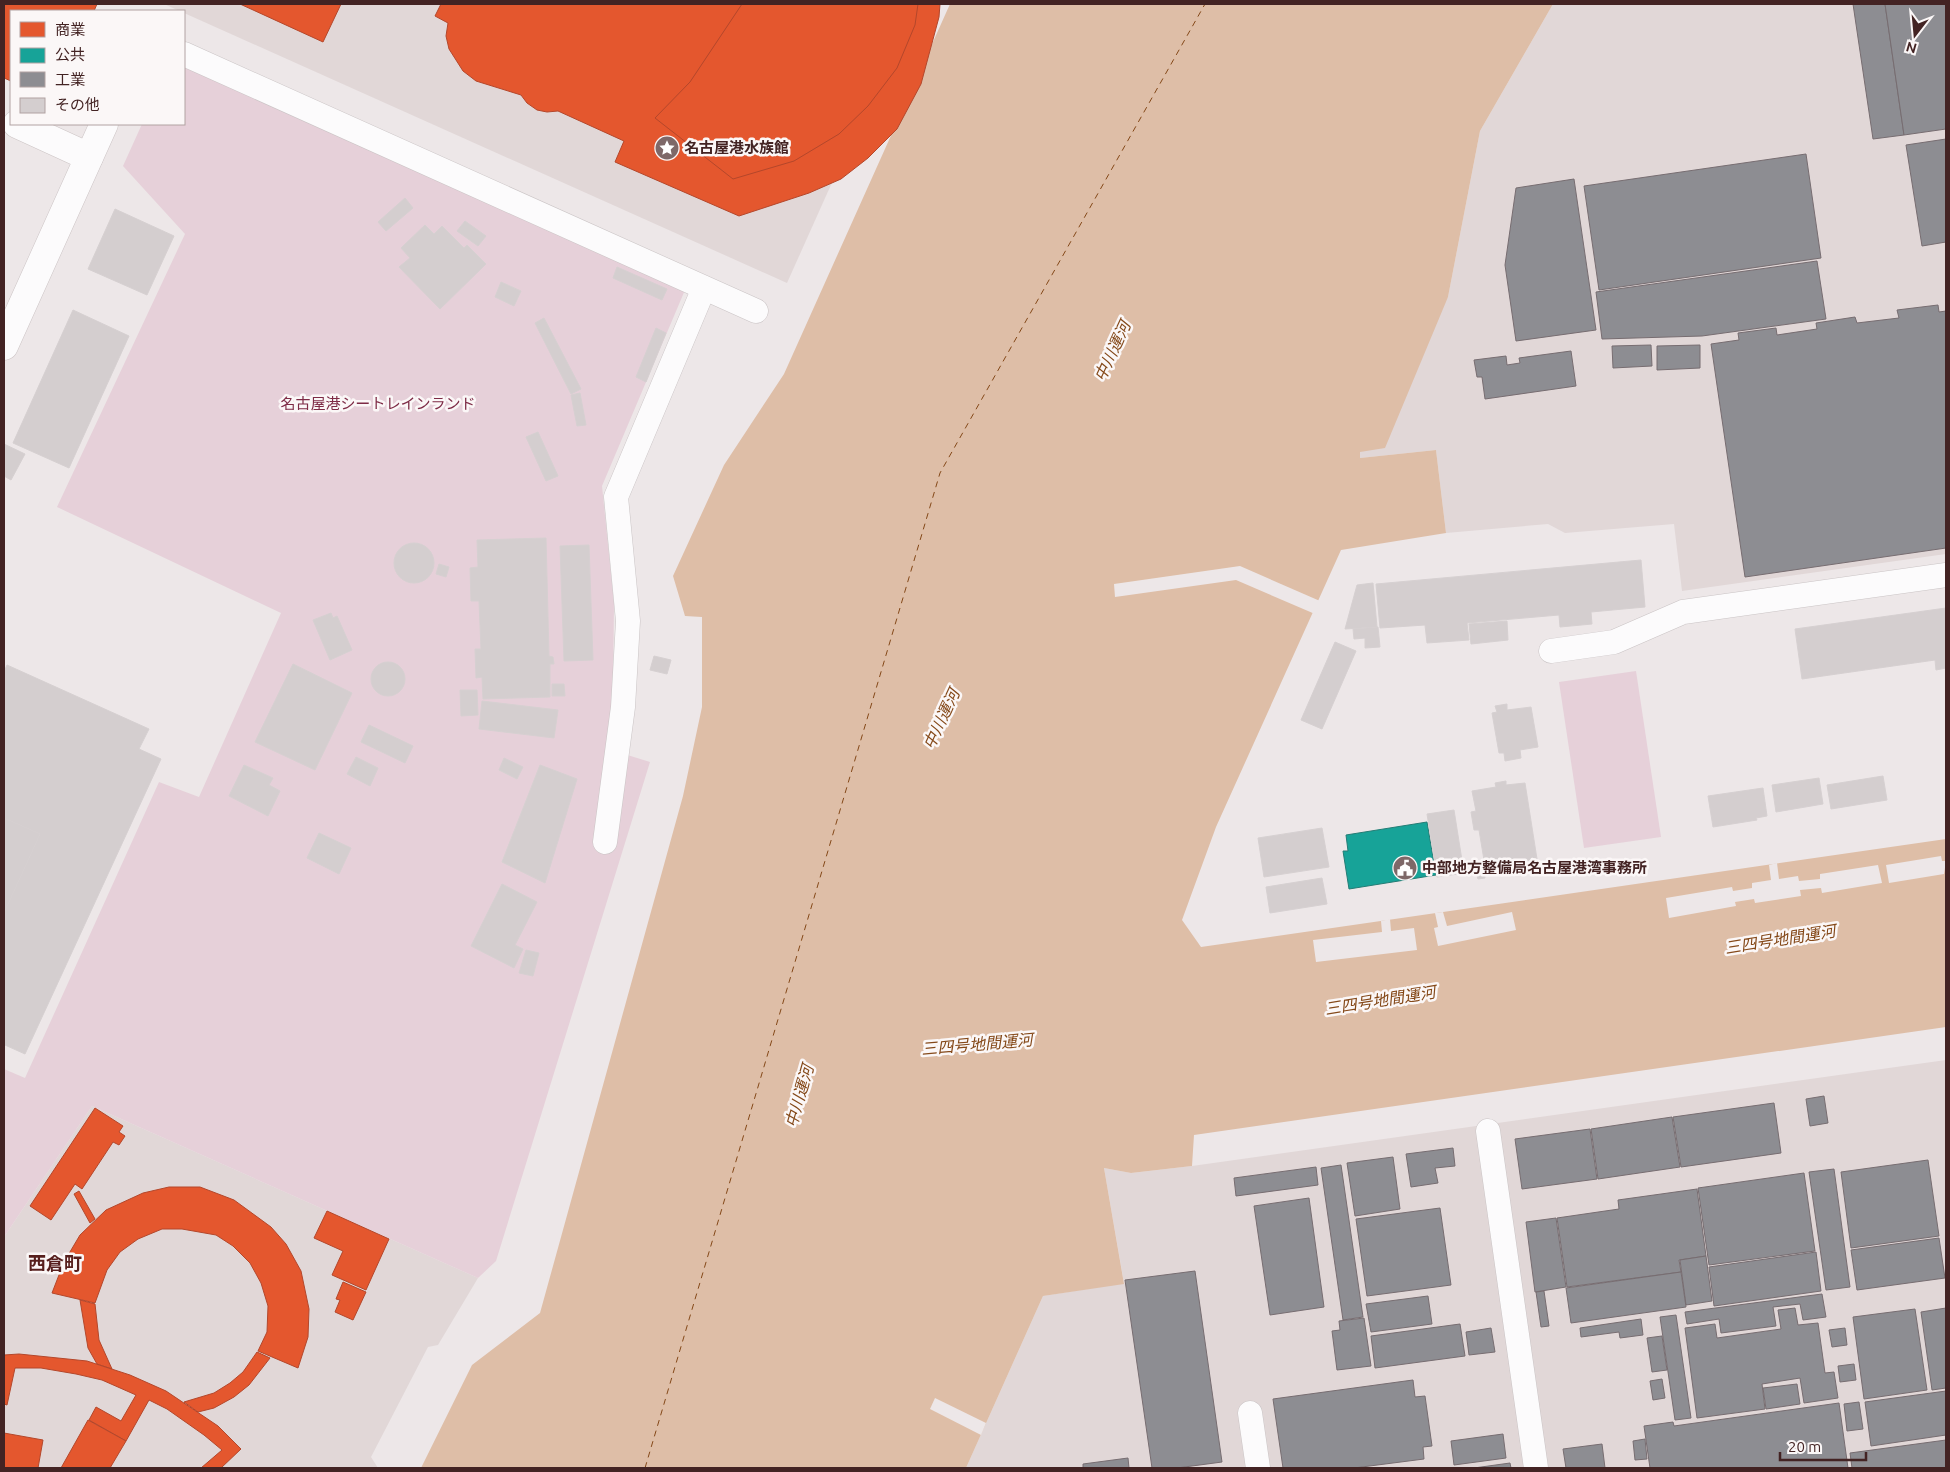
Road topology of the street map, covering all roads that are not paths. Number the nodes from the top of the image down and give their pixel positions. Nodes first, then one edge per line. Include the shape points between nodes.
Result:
1 (185, 54) edge
2 (19, 125) edge
3 (104, 125) edge
4 (89, 157) junction
5 (704, 288) junction
6 (756, 311) dead end
7 (4, 346) edge
8 (1946, 575) edge
9 (1551, 651) dead end
10 (605, 842) dead end
11 (1488, 1131) dead end
12 (1250, 1413) dead end
13 (1258, 1468) edge
14 (1536, 1468) edge

1 - 5 street
2 - 4 street
3 - 4 street
4 - 7 street
5 - 6 street
5 - 10 street via 616,496 628,621 623,707
8 - 9 street via 1683,612 1614,642
11 - 14 street
12 - 13 street

